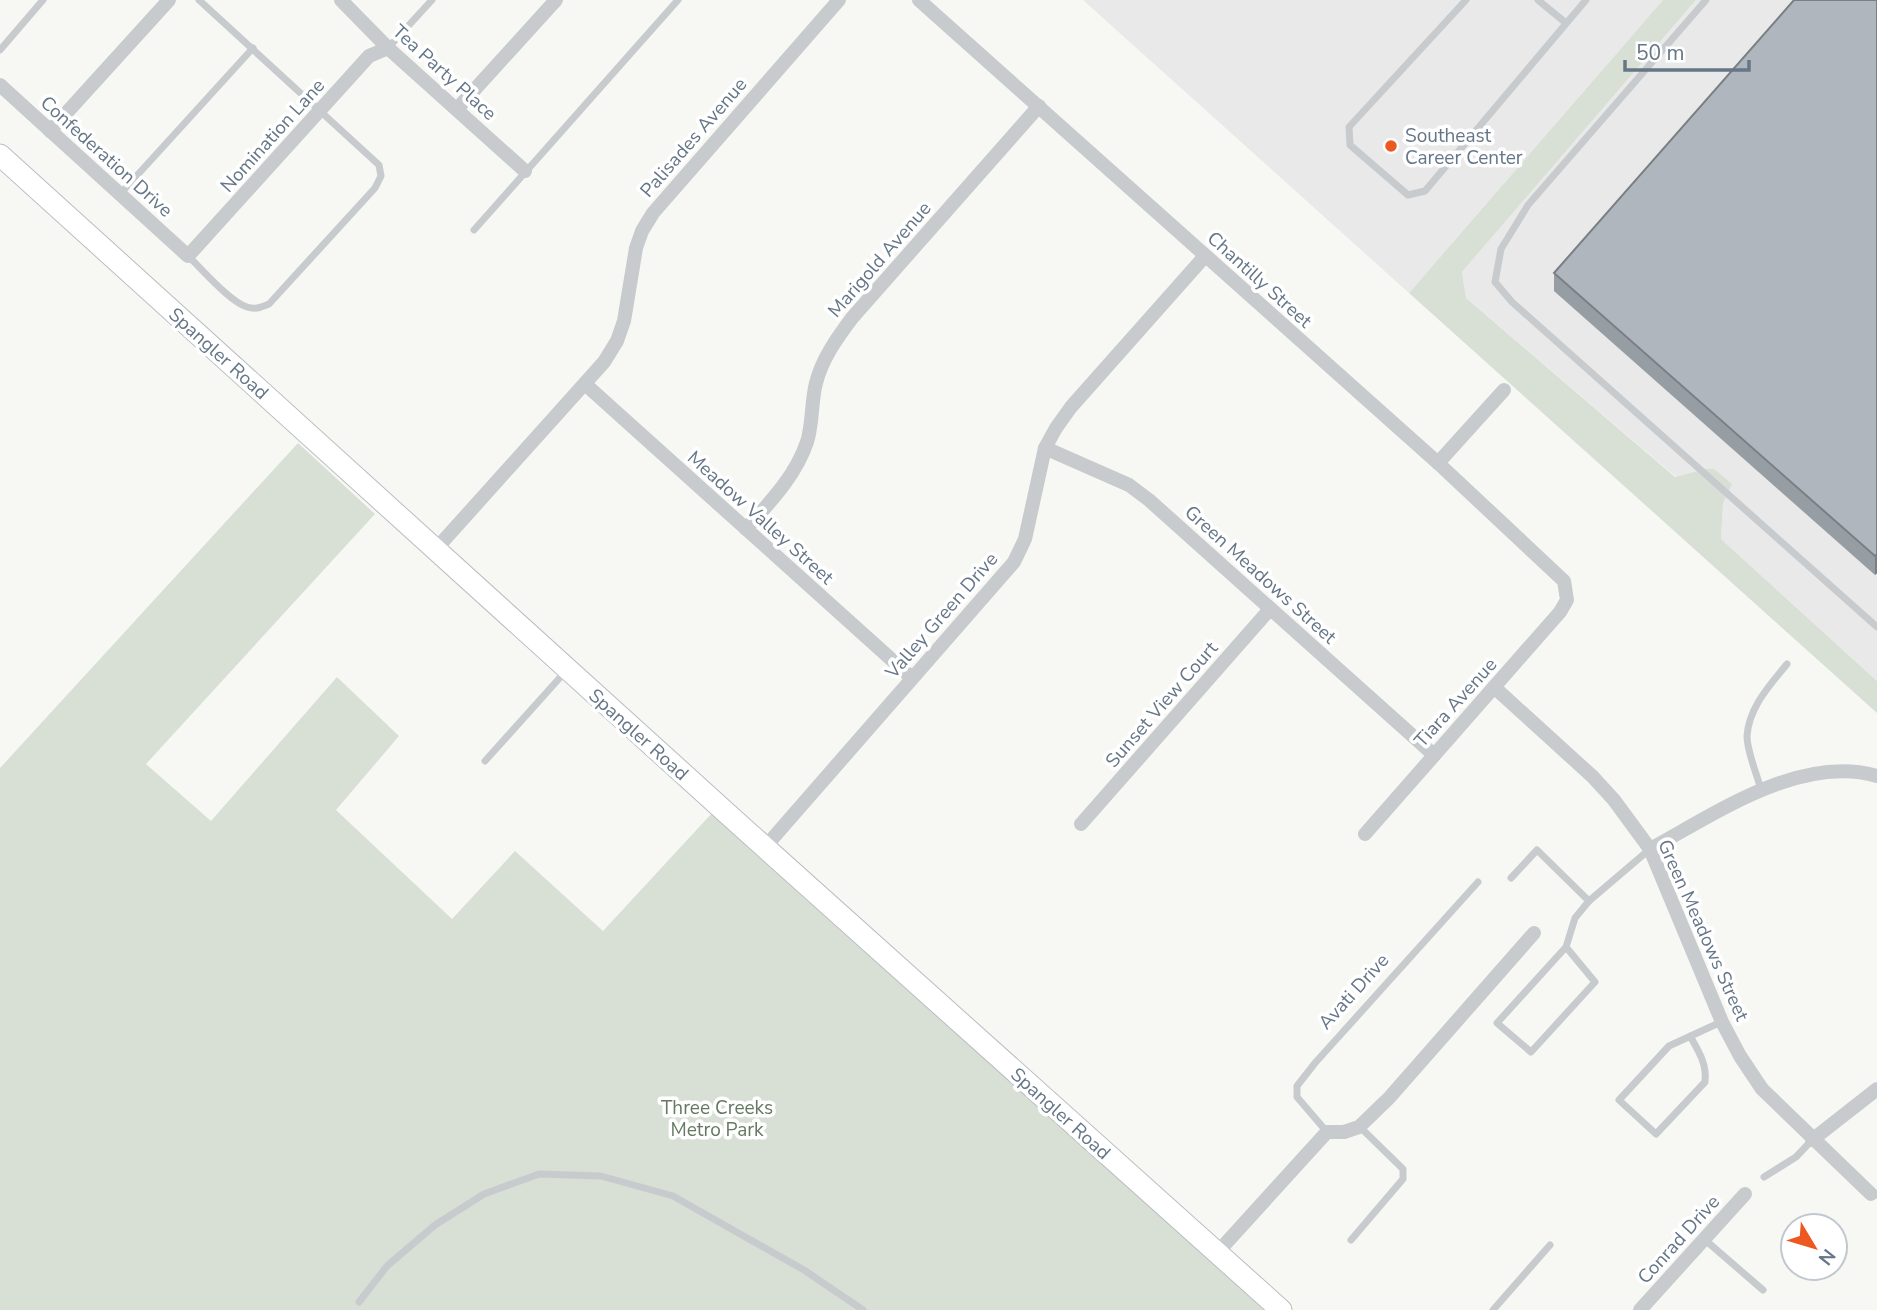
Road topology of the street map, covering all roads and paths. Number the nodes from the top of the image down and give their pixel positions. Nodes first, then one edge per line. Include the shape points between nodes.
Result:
1 (43, 0) edge
2 (169, 0) edge
3 (199, 0) edge
4 (341, 0) edge
5 (432, 0) edge
6 (556, 0) edge
7 (678, 0) edge
8 (839, 0) edge
9 (919, 0) edge
10 (1466, 0) edge
11 (1538, 0) edge
12 (1586, 0) edge
13 (1706, 0) edge
14 (1566, 23) junction
15 (253, 48) junction
16 (388, 48) junction
17 (0, 50) edge
18 (0, 85) edge
19 (1039, 106) junction
20 (457, 109) junction
21 (321, 110) junction
22 (50, 131) junction
23 (0, 155) edge
24 (525, 171) junction
25 (121, 193) junction
26 (474, 230) dead end
27 (188, 256) junction
28 (1205, 256) junction
29 (585, 384) junction
30 (1504, 390) dead end
31 (1045, 448) junction
32 (1438, 463) junction
33 (746, 529) junction
34 (436, 549) junction
35 (1567, 593) joint
36 (1270, 609) junction
37 (1877, 627) edge
38 (1787, 664) dead end
39 (568, 669) junction
40 (912, 678) junction
41 (1494, 687) junction
42 (1434, 755) junction
43 (485, 761) dead end
44 (1877, 776) edge
45 (1761, 790) junction
46 (1081, 824) dead end
47 (1365, 834) dead end
48 (765, 846) junction
49 (1650, 849) junction
50 (1511, 878) dead end
51 (1478, 881) dead end
52 (1589, 901) junction
53 (1534, 933) dead end
54 (1566, 947) junction
55 (1722, 1022) junction
56 (1690, 1036) junction
57 (1877, 1089) edge
58 (1359, 1127) junction
59 (1327, 1132) junction
60 (1812, 1140) junction
61 (1764, 1177) dead end
62 (1745, 1194) dead end
63 (1871, 1194) dead end
64 (1703, 1239) junction
65 (1351, 1240) dead end
66 (1550, 1245) dead end
67 (1217, 1253) junction
68 (1763, 1290) dead end
69 (359, 1302) dead end
70 (863, 1310) edge
71 (1281, 1310) edge
72 (1493, 1310) edge
73 (1640, 1310) edge

1 - 17 lane
2 - 22 street
3 - 15 lane
4 - 16 street, Tea Party Place
5 - 16 lane
6 - 20 street
7 - 24 lane
8 - 29 street, Palisades Avenue via 653,213 636,248 617,341
9 - 19 street, Chantilly Street
10 - 14 lane via 1349,127 1350,145 1408,195 1425,191
11 - 14 lane
12 - 14 lane
13 - 37 lane via 1528,205 1501,249 1495,282
15 - 21 lane
15 - 25 lane
16 - 20 street, Tea Party Place
16 - 21 street, Nomination Lane via 369,56
18 - 22 street, Confederation Drive
19 - 28 street, Chantilly Street
19 - 33 street, Marigold Avenue via 836,339 816,384 808,438 796,467
20 - 24 street, Tea Party Place
21 - 27 street, Nomination Lane
21 - 27 lane via 379,165 381,176 375,188 358,207 269,304 258,309 234,299
22 - 25 street, Confederation Drive
23 - 34 street, Spangler Road
24 - 26 lane
25 - 27 street, Confederation Drive
28 - 31 street, Valley Green Drive via 1071,407
28 - 32 street, Chantilly Street
29 - 33 street, Meadow Valley Street
29 - 34 street, Palisades Avenue
30 - 32 street
31 - 36 street, Green Meadows Street via 1129,485
31 - 40 street, Valley Green Drive via 1025,539 1014,562
32 - 35 street, Chantilly Street via 1560,575
33 - 40 street, Meadow Valley Street
34 - 39 street, Spangler Road
35 - 41 street, Tiara Avenue via 1560,612
36 - 42 street, Green Meadows Street
36 - 46 street, Sunset View Court
38 - 45 lane via 1760,698 1747,737
39 - 43 lane
39 - 48 street, Spangler Road
40 - 48 street, Valley Green Drive
41 - 42 street, Tiara Avenue
41 - 49 street, Green Meadows Street via 1593,777
42 - 47 street, Tiara Avenue
44 - 45 street via 1838,771
45 - 49 street
48 - 67 street, Spangler Road
49 - 52 lane
49 - 55 street, Green Meadows Street
50 - 52 lane via 1537,850
51 - 59 lane, Avati Drive via 1297,1086 1297,1097
52 - 54 lane via 1575,918
53 - 58 street
54 - 54 lane via 1497,1023 1531,1052 1595,982
55 - 56 lane
55 - 60 street, Green Meadows Street via 1762,1089
56 - 56 lane via 1669,1046 1619,1100 1656,1134 1706,1082 1703,1060
57 - 60 street
58 - 59 street
58 - 65 lane via 1403,1169 1403,1179
59 - 67 street
60 - 61 lane via 1796,1157
60 - 63 street, Green Meadows Street
62 - 64 street, Conrad Drive
64 - 68 lane
64 - 73 street, Conrad Drive
66 - 72 lane
67 - 71 street, Spangler Road
69 - 70 lane via 387,1266 435,1224 484,1194 539,1174 601,1176 673,1196 804,1270

